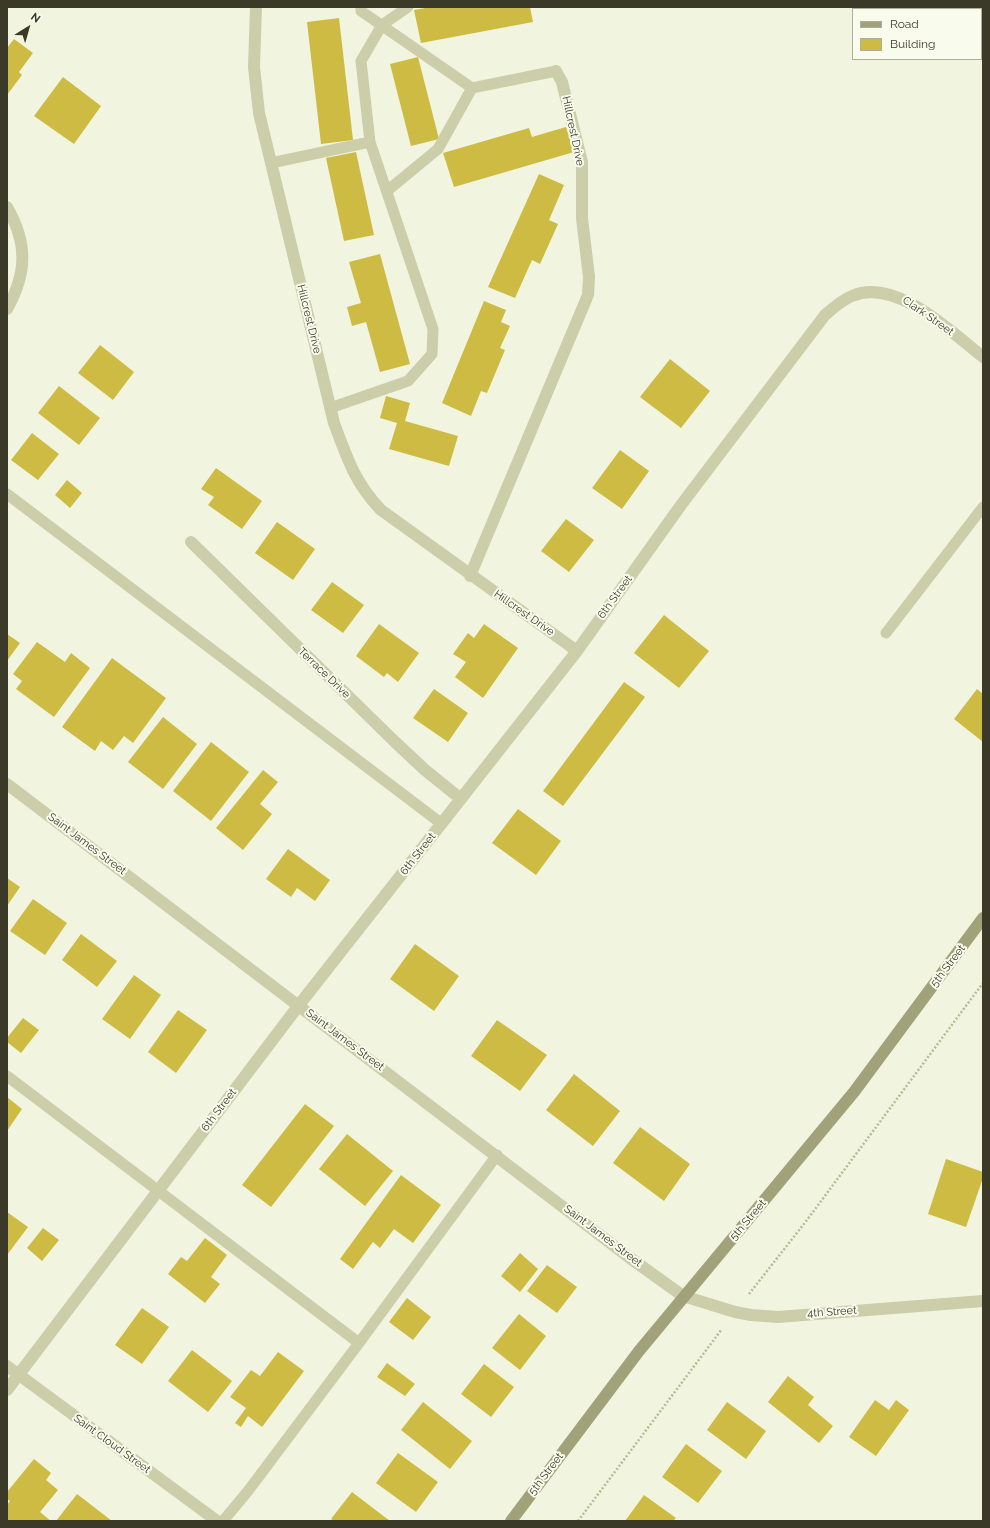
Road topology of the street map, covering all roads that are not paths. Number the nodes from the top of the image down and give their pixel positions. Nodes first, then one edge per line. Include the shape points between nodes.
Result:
1 (256, 7) edge
2 (361, 7) edge
3 (408, 7) edge
4 (382, 25) junction
5 (556, 71) joint
6 (472, 88) junction
7 (370, 142) junction
8 (271, 163) junction
9 (387, 191) junction
10 (7, 208) edge
11 (7, 309) edge
12 (825, 315) joint
13 (983, 357) edge
14 (330, 408) junction
15 (7, 494) edge
16 (983, 507) edge
17 (191, 542) dead end
18 (470, 576) junction
19 (886, 634) dead end
20 (577, 651) junction
21 (7, 784) edge
22 (461, 799) junction
23 (442, 824) junction
24 (983, 918) edge
25 (299, 1005) junction
26 (7, 1076) edge
27 (497, 1155) junction
28 (158, 1190) junction
29 (683, 1296) junction
30 (983, 1301) edge
31 (359, 1343) junction
32 (7, 1366) edge
33 (18, 1375) junction
34 (7, 1390) edge
35 (218, 1521) edge
36 (223, 1521) edge
37 (511, 1521) edge

1 - 8 street, Hillcrest Drive via 254,67 259,113
2 - 4 lane via 361,11
3 - 4 lane
4 - 6 lane
4 - 7 lane via 361,61
5 - 6 lane
5 - 18 street, Hillcrest Drive via 562,82 582,162 582,218 589,276 588,296
6 - 9 lane via 438,149
7 - 8 lane
7 - 9 lane
8 - 14 street, Hillcrest Drive
9 - 14 lane via 433,330 432,354 408,381
10 - 11 street via 16,223 22,246 22,270 15,295
12 - 13 street, Clark Street via 854,295 877,292 897,295 917,306
12 - 20 street, 6th Street via 681,505
14 - 18 street, Hillcrest Drive via 351,467 366,494 381,510
15 - 23 lane
16 - 19 lane
17 - 22 street, Terrace Drive via 398,745
18 - 20 street, Hillcrest Drive
20 - 22 street, 6th Street
21 - 25 street, Saint James Street
22 - 23 street, 6th Street
23 - 25 street, 6th Street
24 - 29 main road, 5th Street via 831,1121
25 - 27 street, Saint James Street
25 - 28 street, 6th Street
26 - 28 lane
27 - 29 street, Saint James Street
27 - 31 lane
28 - 31 lane
28 - 33 street, 6th Street
29 - 30 street, 4th Street via 735,1312 778,1316
29 - 37 main road, 5th Street
31 - 36 lane
32 - 33 street, Saint Cloud Street
33 - 34 street, 6th Street
33 - 35 street, Saint Cloud Street

